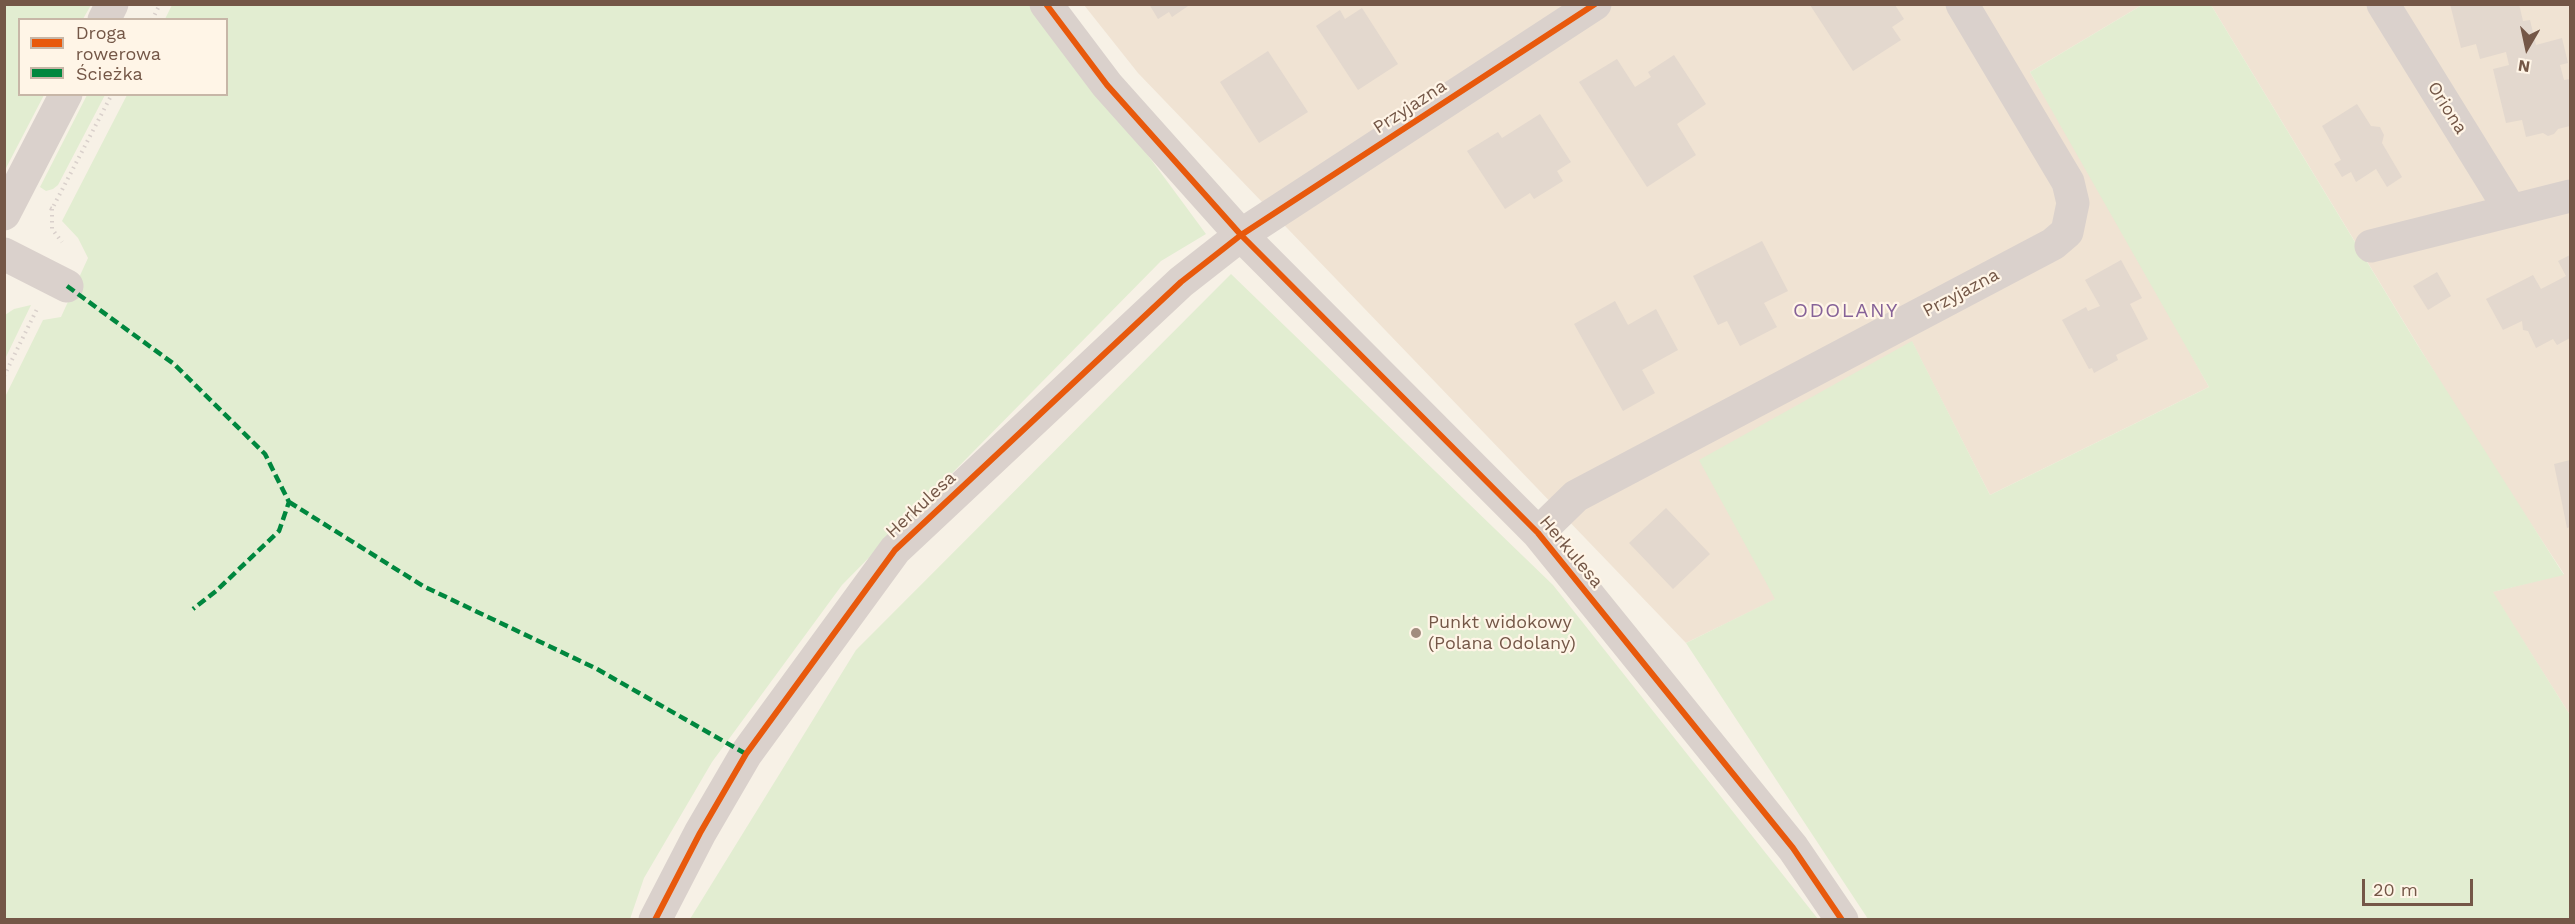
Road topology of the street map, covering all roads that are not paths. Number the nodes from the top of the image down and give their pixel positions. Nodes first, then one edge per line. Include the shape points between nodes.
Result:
1 (112, 4) edge
2 (1046, 4) edge
3 (1595, 4) edge
4 (1962, 4) edge
5 (2383, 4) edge
6 (105, 18) edge
7 (65, 96) edge
8 (2571, 196) edge
9 (2511, 211) junction
10 (4, 214) edge
11 (1241, 235) junction
12 (2371, 246) dead end
13 (4, 254) edge
14 (67, 286) dead end
15 (1538, 533) junction
16 (655, 920) edge
17 (1842, 920) edge

1 - 6 street
2 - 11 street, Herkulesa via 1107,85
3 - 11 street, Przyjazna
4 - 15 street, Przyjazna via 2068,182 2073,203 2067,232 2053,244 1576,496
5 - 9 street, Oriona
7 - 10 street
8 - 9 street
9 - 12 street
11 - 15 street, Herkulesa
11 - 16 street, Herkulesa via 1181,282 895,550 746,754 694,842
13 - 14 street
15 - 17 street, Herkulesa via 1793,849

